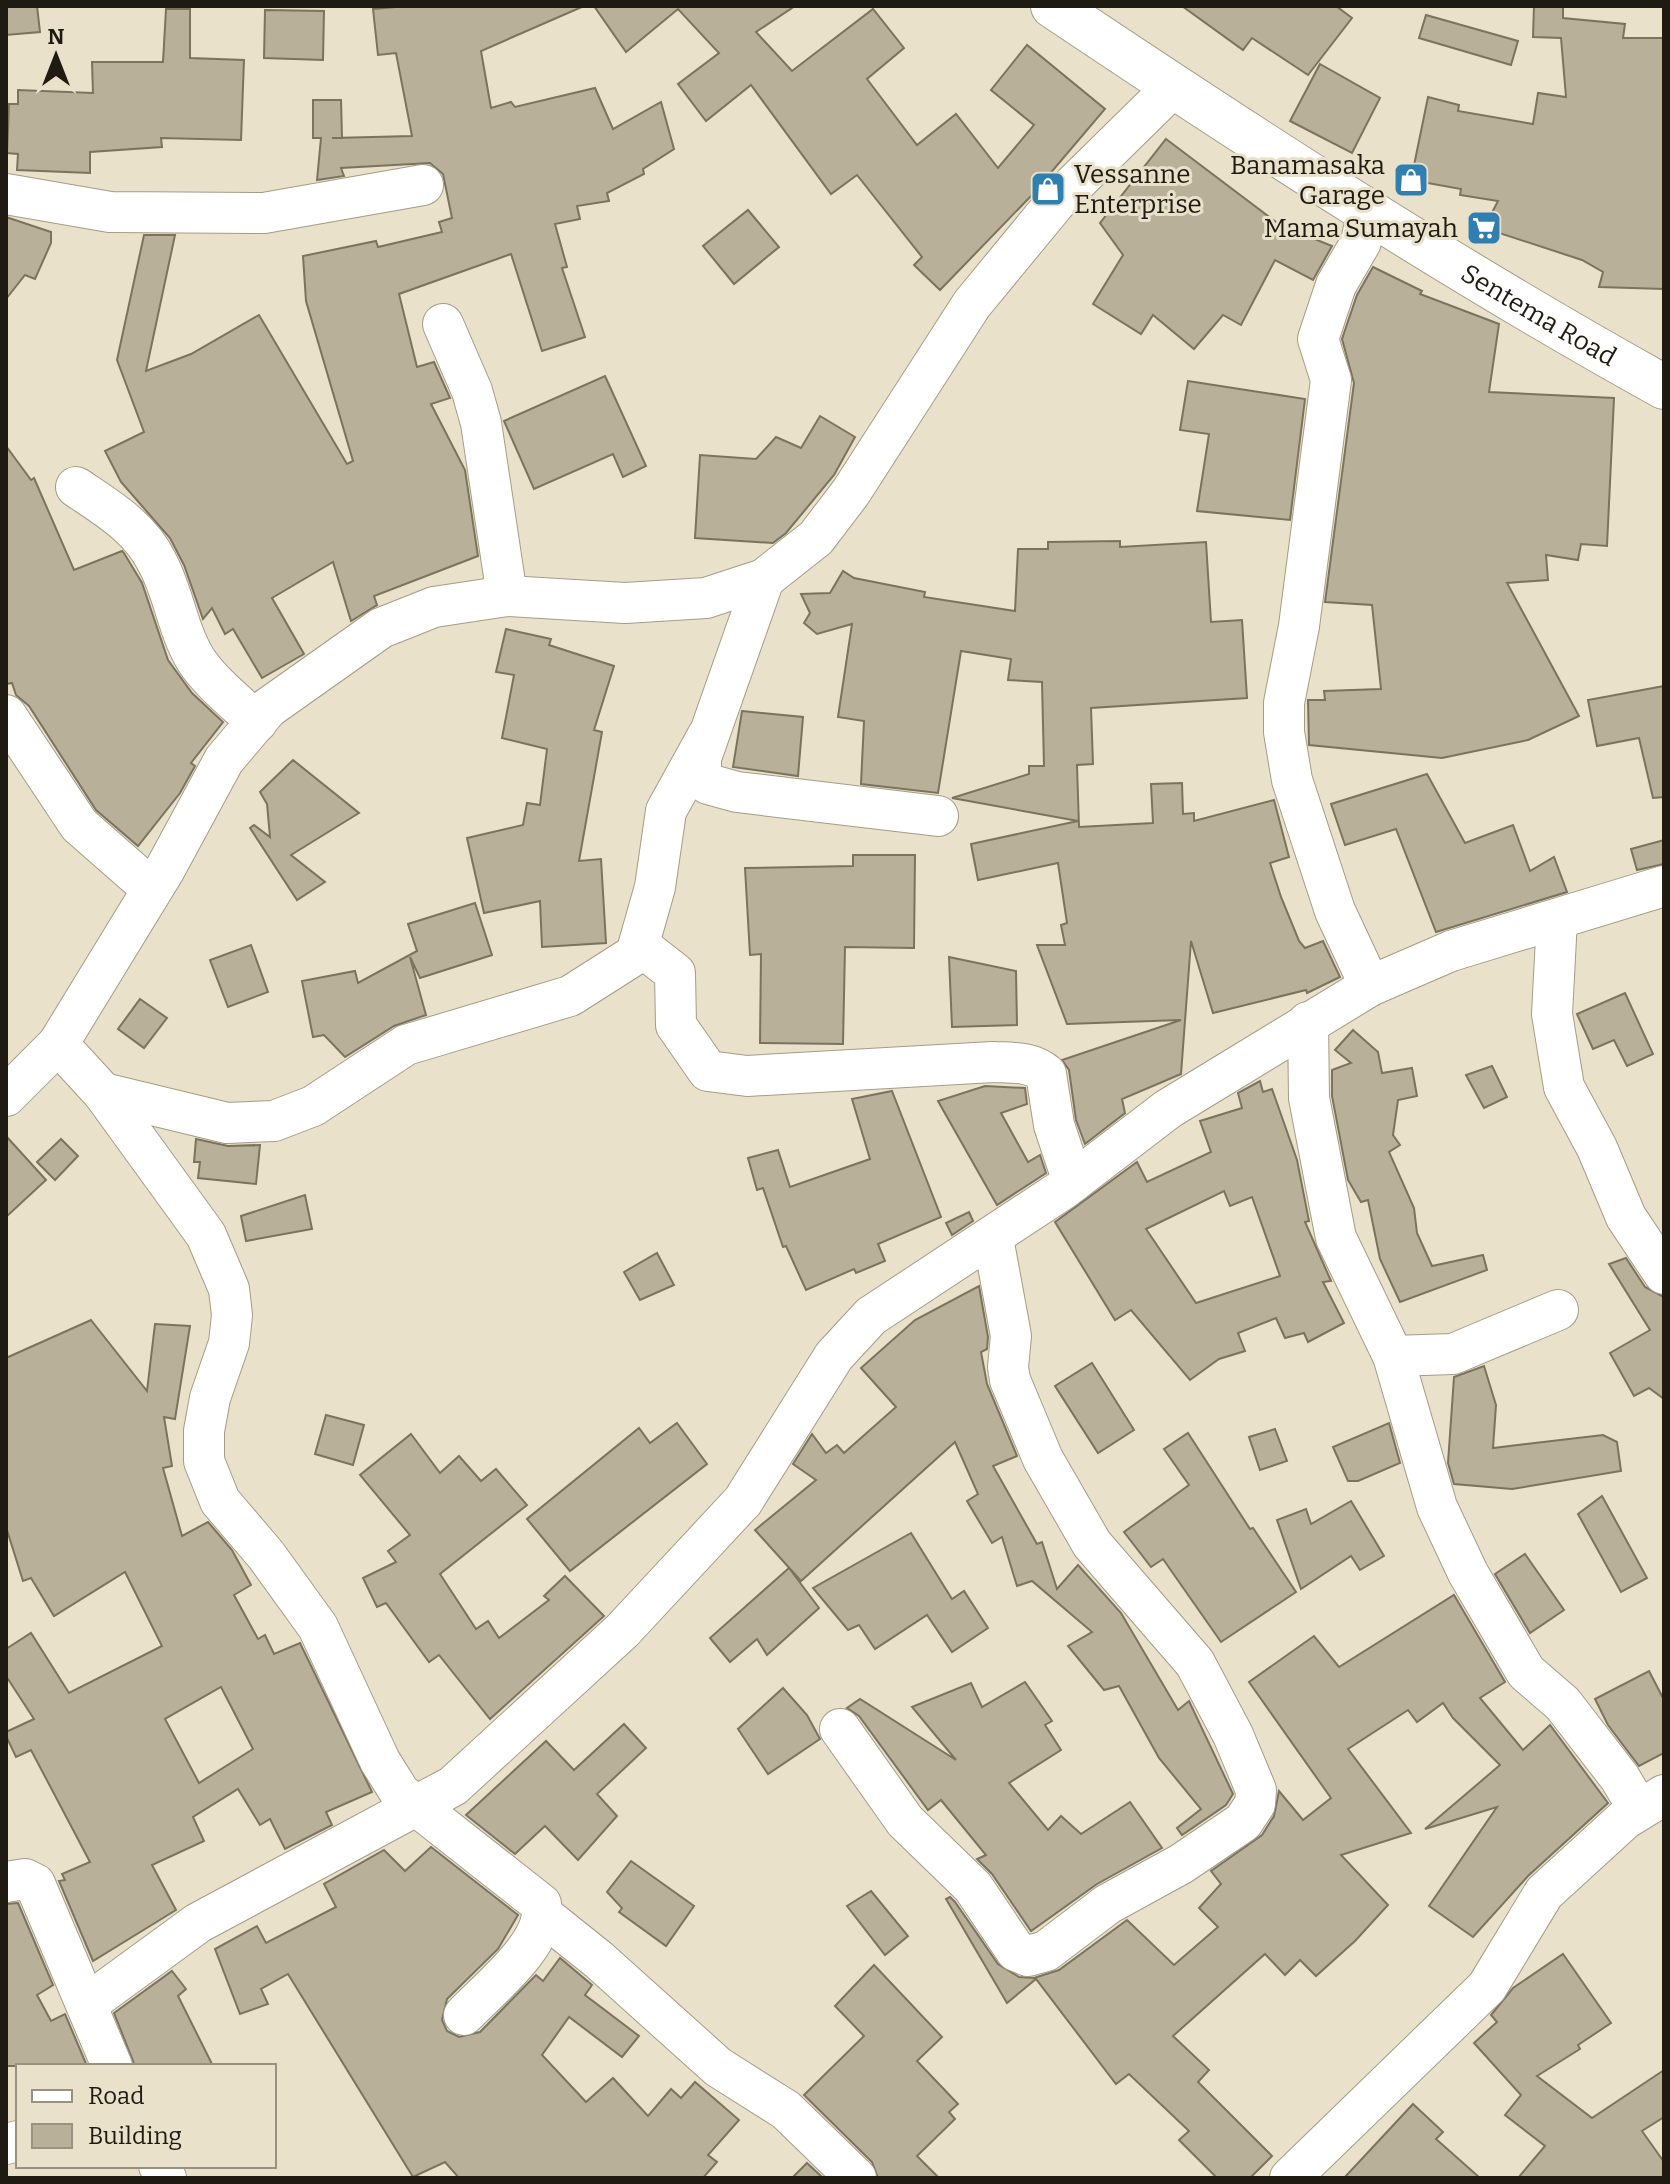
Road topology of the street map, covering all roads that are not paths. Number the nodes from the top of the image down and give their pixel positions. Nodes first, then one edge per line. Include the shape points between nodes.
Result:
1 (1053, 6) edge
2 (1173, 87) junction
3 (423, 185) dead end
4 (6, 194) edge
5 (1367, 213) junction
6 (443, 324) dead end
7 (1664, 387) edge
8 (76, 487) dead end
9 (764, 579) junction
10 (507, 596) junction
11 (6, 715) edge
12 (257, 722) junction
13 (708, 735) junction
14 (938, 816) dead end
15 (1664, 886) edge
16 (152, 889) junction
17 (1557, 919) junction
18 (639, 945) junction
19 (1370, 986) junction
20 (1308, 1022) junction
21 (58, 1044) junction
22 (103, 1093) junction
23 (6, 1096) edge
24 (1073, 1182) junction
25 (993, 1238) junction
26 (1664, 1274) edge
27 (1558, 1310) dead end
28 (1393, 1356) junction
29 (840, 1729) dead end
30 (1651, 1802) edge
31 (415, 1807) junction
32 (6, 1882) edge
33 (544, 1916) junction
34 (87, 2004) junction
35 (464, 2015) dead end
36 (111, 2064) edge
37 (856, 2178) edge
38 (1290, 2178) edge

1 - 2 main road, Sentema Road
2 - 5 main road, Sentema Road
2 - 9 street via 1056,202 972,304 816,538
3 - 4 street via 264,213 110,212
5 - 7 main road, Sentema Road
5 - 19 street via 1361,242 1336,285 1318,339 1331,380 1284,732 1292,780 1335,911
6 - 10 street via 481,423
8 - 12 street via 123,518 142,539 158,562 198,663
9 - 10 street via 706,598 625,603
9 - 13 street
10 - 12 street via 434,607 381,628 268,708
11 - 16 street via 79,825
12 - 16 street via 224,760
13 - 14 street via 701,773 719,789
13 - 18 street via 666,811 655,887
15 - 17 street
16 - 21 street
17 - 19 street via 1451,951
17 - 26 street via 1552,1014 1564,1087 1626,1217
18 - 22 street via 636,954 570,996 406,1045 313,1106 274,1121 227,1123
18 - 24 street via 675,973 676,1025 708,1071 747,1076 993,1062 1042,1069
19 - 20 street
20 - 24 street via 1168,1109
20 - 28 street via 1309,1098 1336,1238
21 - 22 street
21 - 23 street
22 - 31 street via 206,1235 229,1289 229,1343 204,1431 209,1481 318,1627 380,1761
24 - 25 street
25 - 29 street via 1011,1336 1010,1380 1043,1459 1092,1544 1209,1686 1256,1790 1255,1804 1243,1822 1181,1864 1108,1904 1046,1951 1028,1956 1016,1951 973,1887 905,1821
25 - 31 street via 871,1316 834,1356 743,1501 622,1631 453,1786
27 - 28 street via 1453,1354
28 - 30 street via 1437,1507 1468,1573 1526,1672 1563,1704 1620,1778
30 - 38 street via 1544,1893 1487,1987
31 - 33 street via 532,1893
31 - 34 street via 198,1923
32 - 34 street via 25,1879 35,1884
33 - 35 street via 538,1937
33 - 37 street via 718,2067 786,2110
34 - 36 street

